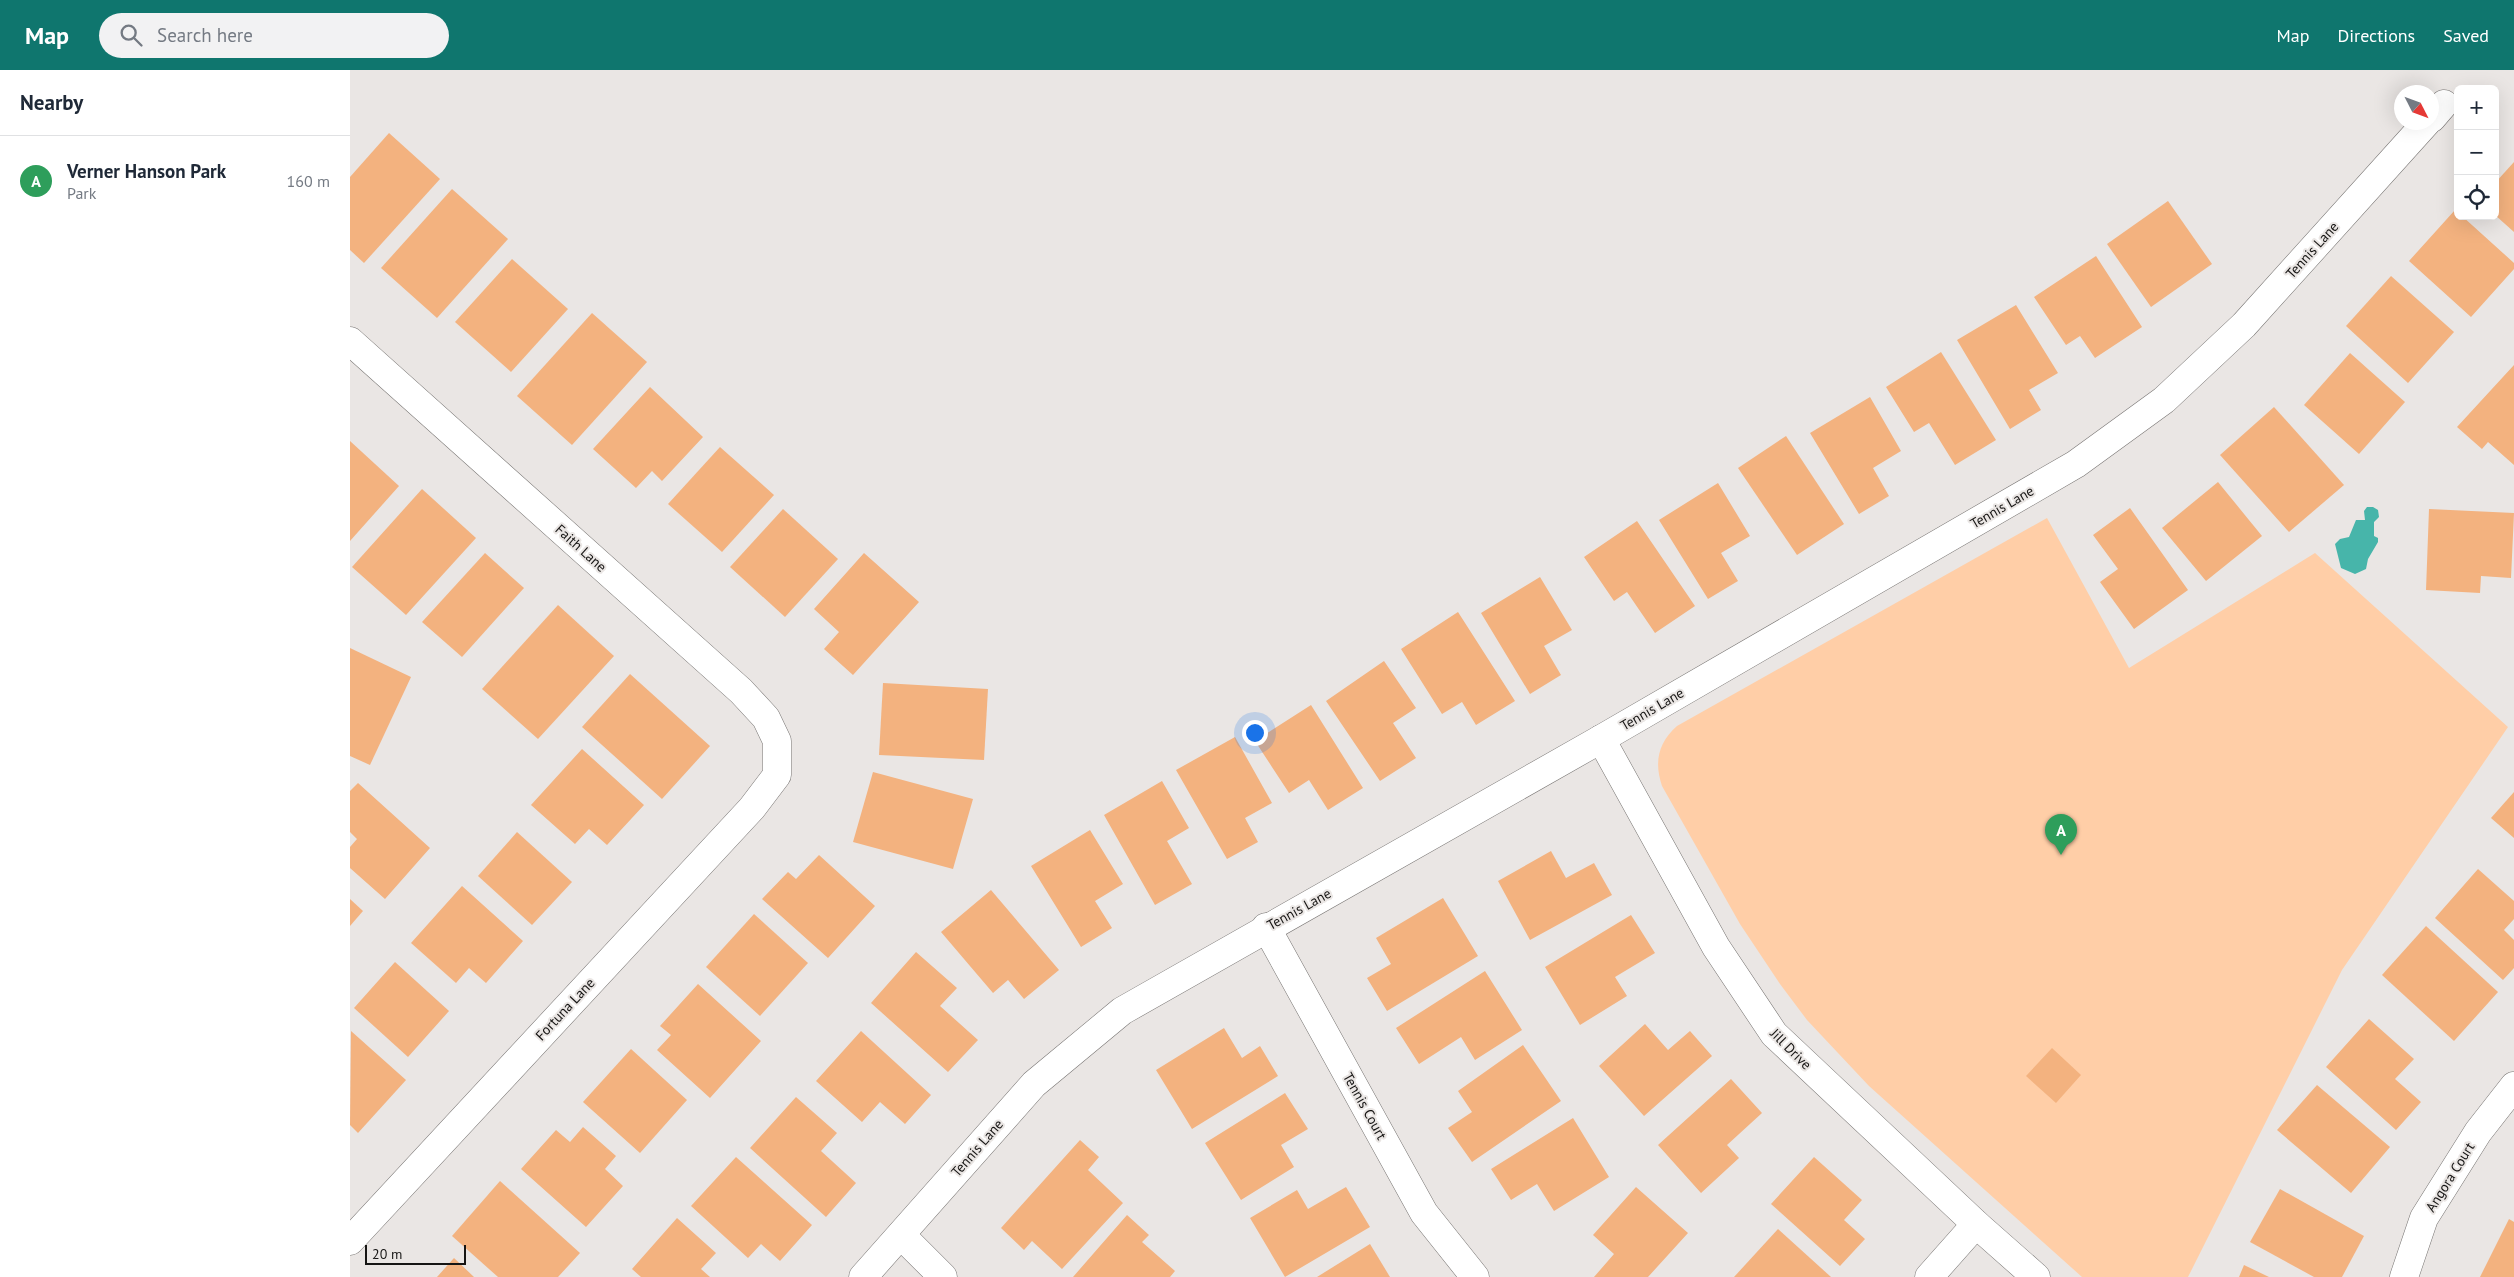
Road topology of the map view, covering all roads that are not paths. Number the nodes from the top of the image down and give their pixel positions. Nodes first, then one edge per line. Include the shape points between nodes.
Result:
1 (2420, 130) edge
2 (350, 341) edge
3 (1601, 739) junction
4 (777, 775) joint
5 (1266, 928) junction
6 (2514, 1086) edge
7 (1976, 1224) junction
8 (901, 1235) junction
9 (350, 1241) edge
10 (863, 1277) edge
11 (944, 1277) edge
12 (1475, 1277) edge
13 (1929, 1277) edge
14 (2036, 1277) edge
15 (2404, 1277) edge

1 - 3 street, Tennis Lane via 2244,325 2164,400 2076,464
2 - 4 street, Faith Lane via 741,691 766,718 777,741
3 - 5 street, Tennis Lane
3 - 7 street, Jill Drive via 1716,947 1774,1034
4 - 9 street, Fortuna Lane via 752,808
5 - 8 street, Tennis Lane via 1122,1011 1034,1084
5 - 12 street, Tennis Court via 1424,1213
6 - 15 street, Angora Court via 2478,1132 2424,1218
7 - 13 street
7 - 14 street, Jill Drive
8 - 10 street, Tennis Lane
8 - 11 street

